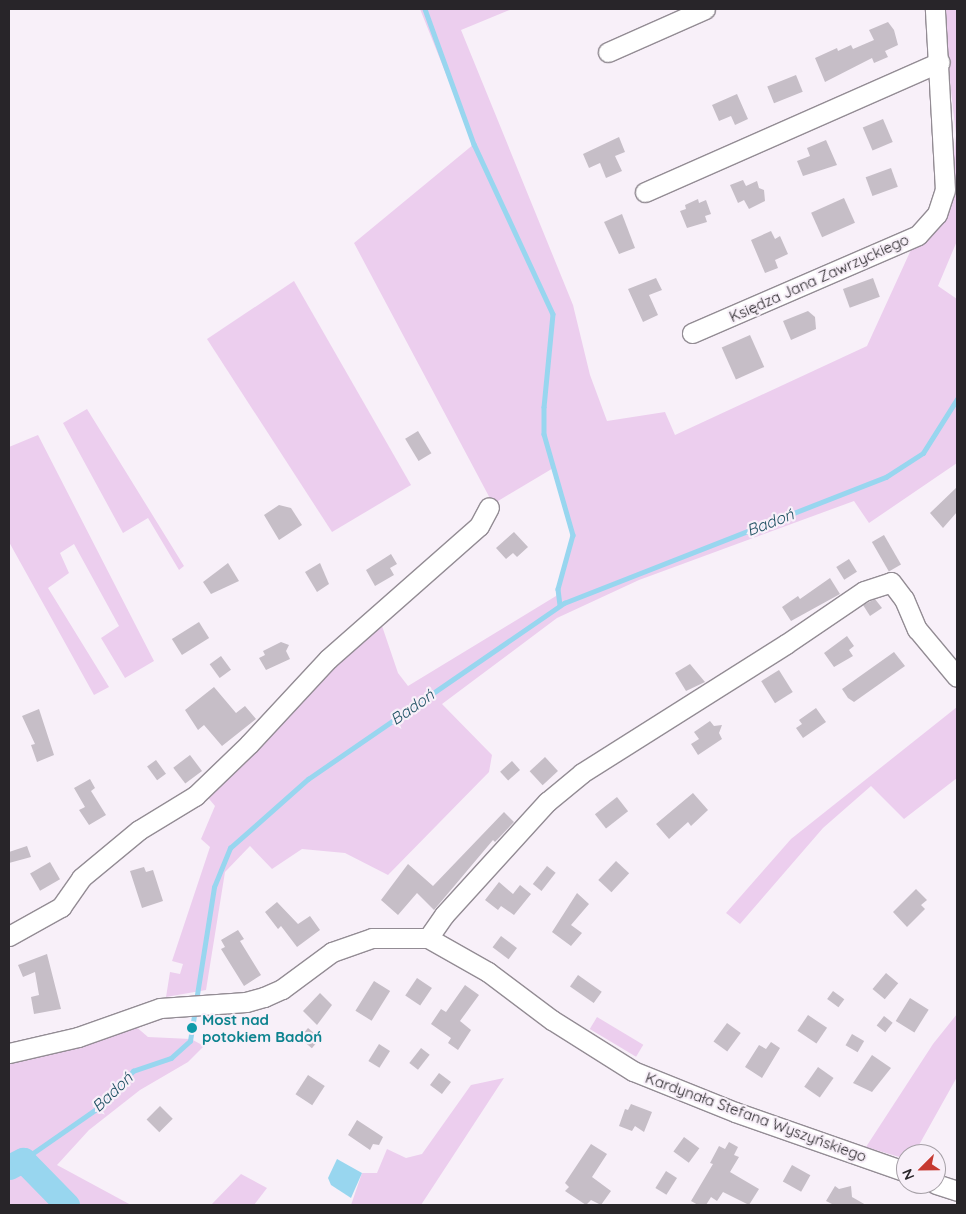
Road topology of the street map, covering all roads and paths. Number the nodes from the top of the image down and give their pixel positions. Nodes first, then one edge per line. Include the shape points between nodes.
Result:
1 (705, 9) edge
2 (935, 9) edge
3 (608, 52) dead end
4 (940, 62) junction
5 (646, 192) dead end
6 (692, 333) dead end
7 (489, 507) dead end
8 (957, 677) edge
9 (9, 936) edge
10 (428, 938) junction
11 (9, 1053) edge
12 (896, 1168) edge

1 - 3 street
2 - 4 street, Księdza Jana Zawrzyckiego
4 - 5 street
4 - 6 street, Księdza Jana Zawrzyckiego via 945,190 937,214 918,235
7 - 9 street via 479,526 328,659 249,744 195,796 139,830 81,878 61,907
8 - 10 street via 917,629 904,600 891,582 864,591 582,773 546,802 444,915
10 - 11 street, Kardynała Stefana Wyszyńskiego via 372,938 332,952 282,989 264,997 246,1002 160,1008 78,1037
10 - 12 street, Kardynała Stefana Wyszyńskiego via 488,972 552,1020 633,1071 735,1112

